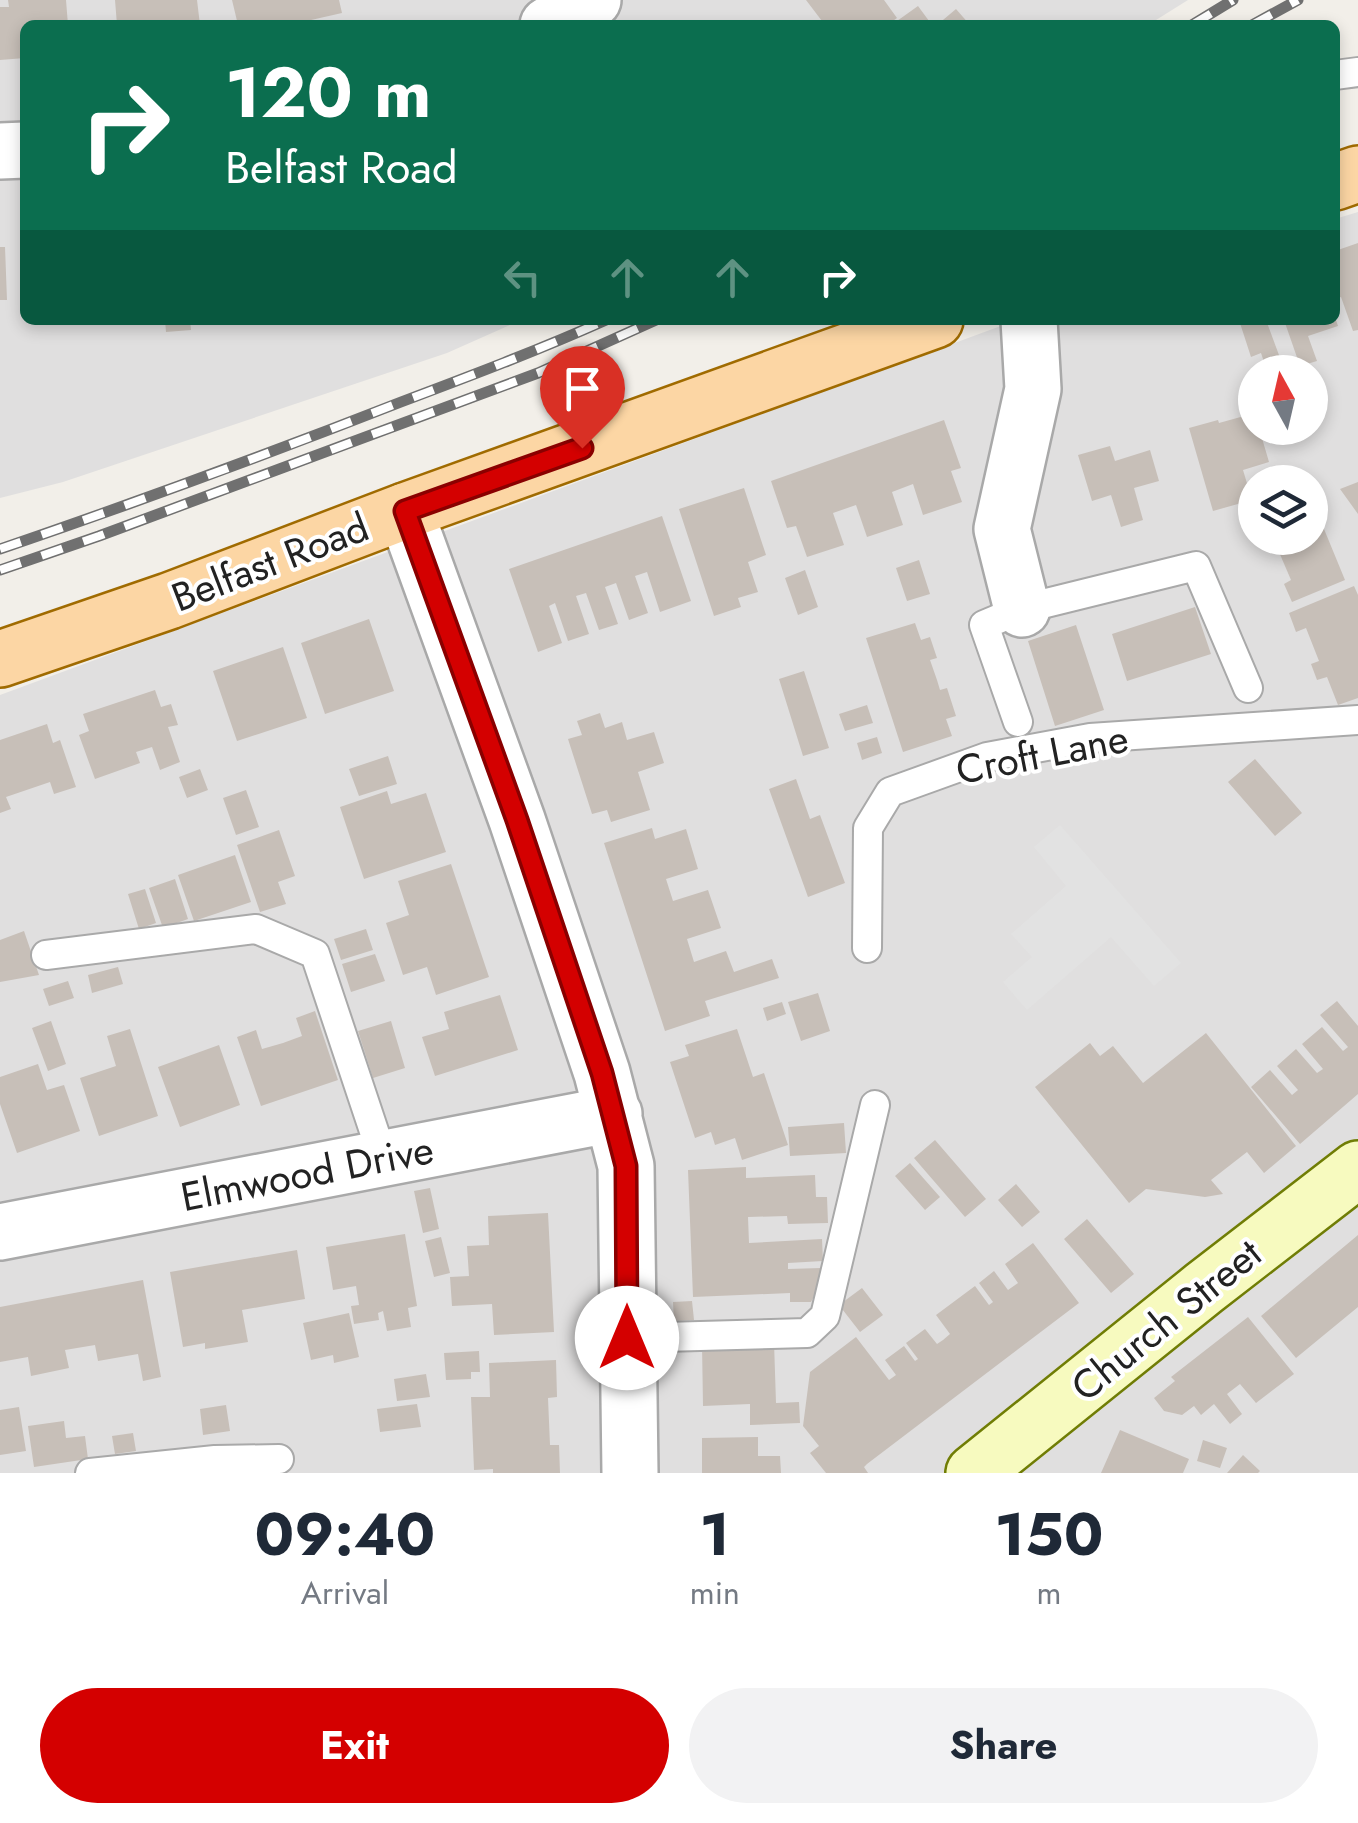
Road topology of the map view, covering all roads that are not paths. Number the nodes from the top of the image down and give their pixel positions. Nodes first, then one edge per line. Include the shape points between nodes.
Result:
1 (594, 0) edge
2 (557, 20) edge
3 (921, 325) edge
4 (1029, 325) edge
5 (405, 511) junction
6 (1022, 609) junction
7 (0, 659) edge
8 (1248, 688) dead end
9 (1358, 720) edge
10 (1018, 722) dead end
11 (867, 948) dead end
12 (46, 956) dead end
13 (874, 1105) dead end
14 (614, 1114) junction
15 (383, 1158) junction
16 (1358, 1169) edge
17 (0, 1232) edge
18 (627, 1338) junction
19 (279, 1459) dead end
20 (216, 1467) edge
21 (90, 1473) edge
22 (630, 1473) edge
23 (974, 1473) edge

1 - 2 street
3 - 5 main road, Belfast Road
4 - 6 street via 1033,389 1002,528
5 - 7 main road, Belfast Road
5 - 14 street via 524,838
6 - 8 lane via 1196,566
6 - 10 lane via 984,625
9 - 11 lane, Croft Lane via 1090,738 987,757 890,792 868,828
12 - 15 lane via 256,929 314,954
13 - 18 lane via 825,1316 808,1334
14 - 15 street, Elmwood Drive
14 - 18 street via 626,1166
15 - 17 street, Elmwood Drive
16 - 23 main road, Church Street
18 - 22 street
19 - 20 lane
20 - 21 lane

